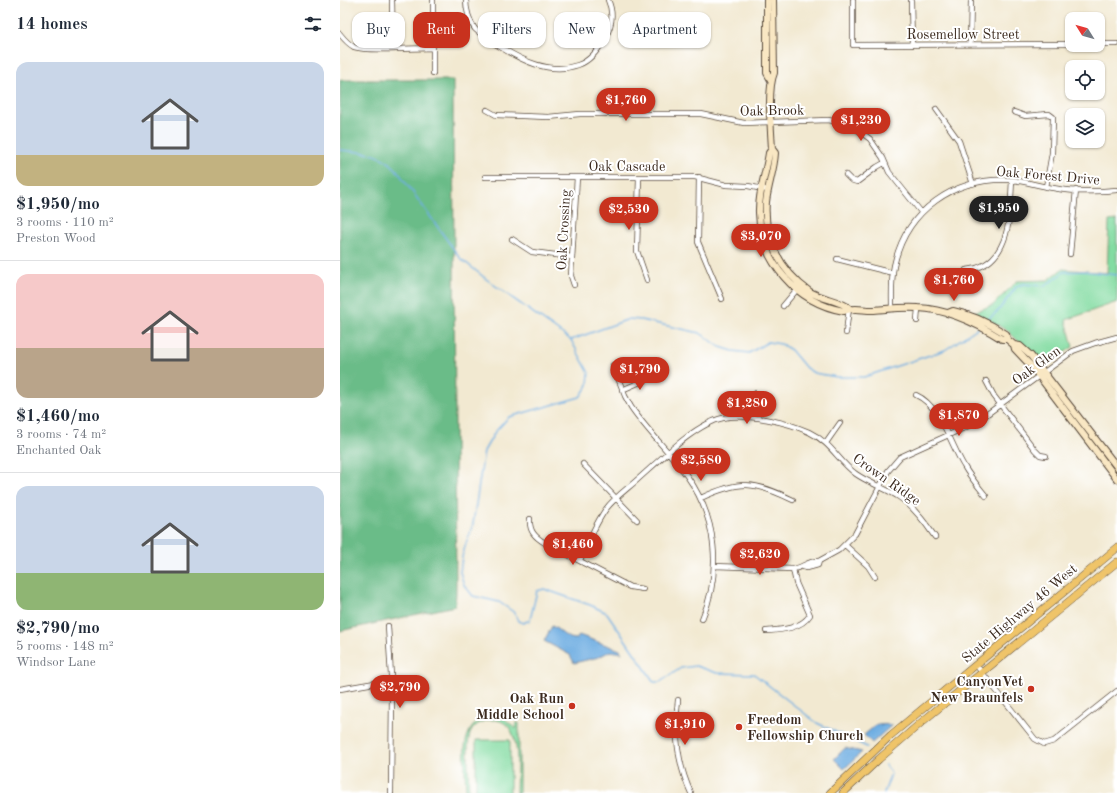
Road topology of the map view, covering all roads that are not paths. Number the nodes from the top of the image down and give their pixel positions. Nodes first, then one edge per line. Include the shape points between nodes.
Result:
1 (392, 0) edge
2 (433, 0) edge
3 (466, 0) edge
4 (608, 0) edge
5 (767, 0) edge
6 (773, 0) edge
7 (853, 0) edge
8 (911, 0) edge
9 (970, 0) edge
10 (392, 12) edge
11 (433, 12) edge
12 (340, 34) edge
13 (970, 44) junction
14 (1065, 44) edge
15 (1105, 44) edge
16 (1117, 44) edge
17 (912, 45) junction
18 (352, 46) edge
19 (433, 48) edge
20 (433, 73) dead end
21 (771, 80) junction
22 (936, 109) dead end
23 (487, 110) dead end
24 (862, 112) dead end
25 (1014, 112) dead end
26 (771, 121) junction
27 (850, 124) junction
28 (884, 163) junction
29 (846, 175) dead end
30 (485, 177) dead end
31 (577, 177) junction
32 (640, 177) junction
33 (699, 177) junction
34 (1012, 180) junction
35 (973, 184) junction
36 (1046, 187) junction
37 (765, 189) junction
38 (1076, 190) junction
39 (1117, 190) edge
40 (921, 212) junction
41 (512, 239) dead end
42 (1070, 254) dead end
43 (572, 257) junction
44 (837, 259) dead end
45 (966, 270) dead end
46 (893, 273) junction
47 (647, 280) dead end
48 (574, 285) dead end
49 (799, 287) junction
50 (722, 299) dead end
51 (783, 306) dead end
52 (849, 308) junction
53 (918, 308) junction
54 (892, 309) junction
55 (917, 321) dead end
56 (846, 333) dead end
57 (1117, 337) edge
58 (613, 365) dead end
59 (1041, 374) junction
60 (652, 376) dead end
61 (986, 381) dead end
62 (622, 390) junction
63 (756, 393) dead end
64 (916, 395) dead end
65 (1001, 405) junction
66 (750, 417) junction
67 (840, 423) dead end
68 (950, 436) junction
69 (826, 443) junction
70 (668, 453) junction
71 (1046, 456) dead end
72 (583, 464) dead end
73 (1117, 467) edge
74 (1117, 479) edge
75 (880, 487) junction
76 (986, 496) dead end
77 (616, 498) junction
78 (701, 498) junction
79 (793, 500) dead end
80 (530, 519) dead end
81 (636, 520) dead end
82 (936, 537) dead end
83 (845, 545) junction
84 (1117, 548) edge
85 (580, 560) junction
86 (1117, 562) edge
87 (714, 566) junction
88 (793, 569) junction
89 (875, 577) dead end
90 (643, 589) dead end
91 (702, 619) dead end
92 (388, 626) dead end
93 (766, 631) dead end
94 (976, 665) junction
95 (982, 673) junction
96 (392, 680) junction
97 (340, 689) edge
98 (1117, 691) edge
99 (678, 700) dead end
100 (391, 793) edge
101 (691, 793) edge
102 (830, 793) edge
103 (843, 793) edge

1 - 10 street
2 - 11 street
3 - 4 street via 466,7 475,28 487,38 536,66 554,68 578,66 590,59 602,44 611,28
5 - 21 street via 767,73
6 - 21 street via 774,73
7 - 17 street, Rosemellow Street via 853,45
8 - 17 street
9 - 13 street
12 - 18 street
13 - 14 street, Rosemellow Street
13 - 17 street, Rosemellow Street
15 - 16 street
19 - 20 street
21 - 26 street
22 - 35 street via 959,141
23 - 26 street, Oak Brook via 496,114 548,117 675,111 708,114 731,122
24 - 27 street
25 - 36 street via 1025,116 1049,114 1053,117 1052,153
26 - 27 street, Oak Brook via 828,120
26 - 37 street via 772,149 769,153
27 - 28 street, Oak Brook via 870,139
28 - 29 street via 857,182
28 - 40 street, Oak Brook
30 - 31 street, Oak Cascade
31 - 32 street, Oak Cascade
31 - 43 street, Oak Crossing
32 - 33 street, Oak Cascade
32 - 47 street via 637,251
33 - 37 street, Oak Cascade via 726,185
33 - 50 street via 698,242
34 - 35 street, Oak Forest Drive via 991,180
34 - 36 street, Oak Forest Drive
34 - 45 street via 1010,218 1005,238 991,260 977,268
35 - 40 street, Oak Forest Drive via 944,195
36 - 38 street, Oak Forest Drive
37 - 49 street via 758,212 765,244 777,268
38 - 39 street, Oak Forest Drive
38 - 42 street
40 - 46 street, Oak Forest Drive via 903,239
41 - 43 street via 532,252
43 - 48 street, Oak Crossing via 570,276
44 - 46 street
46 - 54 street, Oak Forest Drive
49 - 51 street
49 - 52 street via 809,298 826,306 844,311
52 - 54 street
52 - 56 street
53 - 54 street
53 - 55 street
53 - 59 street via 962,316 995,331 1002,339 1020,346
57 - 59 street, Oak Glen via 1083,347
58 - 62 street
59 - 65 street, Oak Glen
59 - 73 street
59 - 74 street
60 - 62 street
61 - 65 street
62 - 70 street via 635,413
63 - 66 street
64 - 68 street via 927,403
65 - 68 street, Oak Glen via 979,421
65 - 71 street via 1040,455
66 - 69 street, Crown Ridge via 803,430
66 - 70 street, Crown Ridge via 726,417 707,424
67 - 69 street
68 - 75 street, Oak Glen via 900,457 888,471
68 - 76 street via 964,468
69 - 75 street, Crown Ridge via 852,471
70 - 77 street, Crown Ridge
70 - 78 street
72 - 77 street
75 - 82 street, Crown Ridge via 916,511
75 - 83 street, Oak Glen via 859,528
77 - 81 street
77 - 85 street, Crown Ridge via 604,513
78 - 79 street via 743,484 764,487
78 - 87 street via 712,533
80 - 85 street via 531,530 540,541
83 - 88 street, Oak Glen via 819,561 818,565
83 - 89 street
84 - 94 main road, State Highway 46 West
85 - 90 street via 630,587
86 - 95 main road, State Highway 46 West
87 - 88 street, Oak Glen
87 - 91 street via 710,599
88 - 93 street via 796,583 810,615 794,627
92 - 96 street
94 - 95 street
94 - 102 main road, State Highway 46 West via 891,735
95 - 98 street via 1035,739 1044,744 1054,741
95 - 103 main road, State Highway 46 West via 879,759
96 - 97 street
96 - 100 street
99 - 101 street via 676,742 681,767

